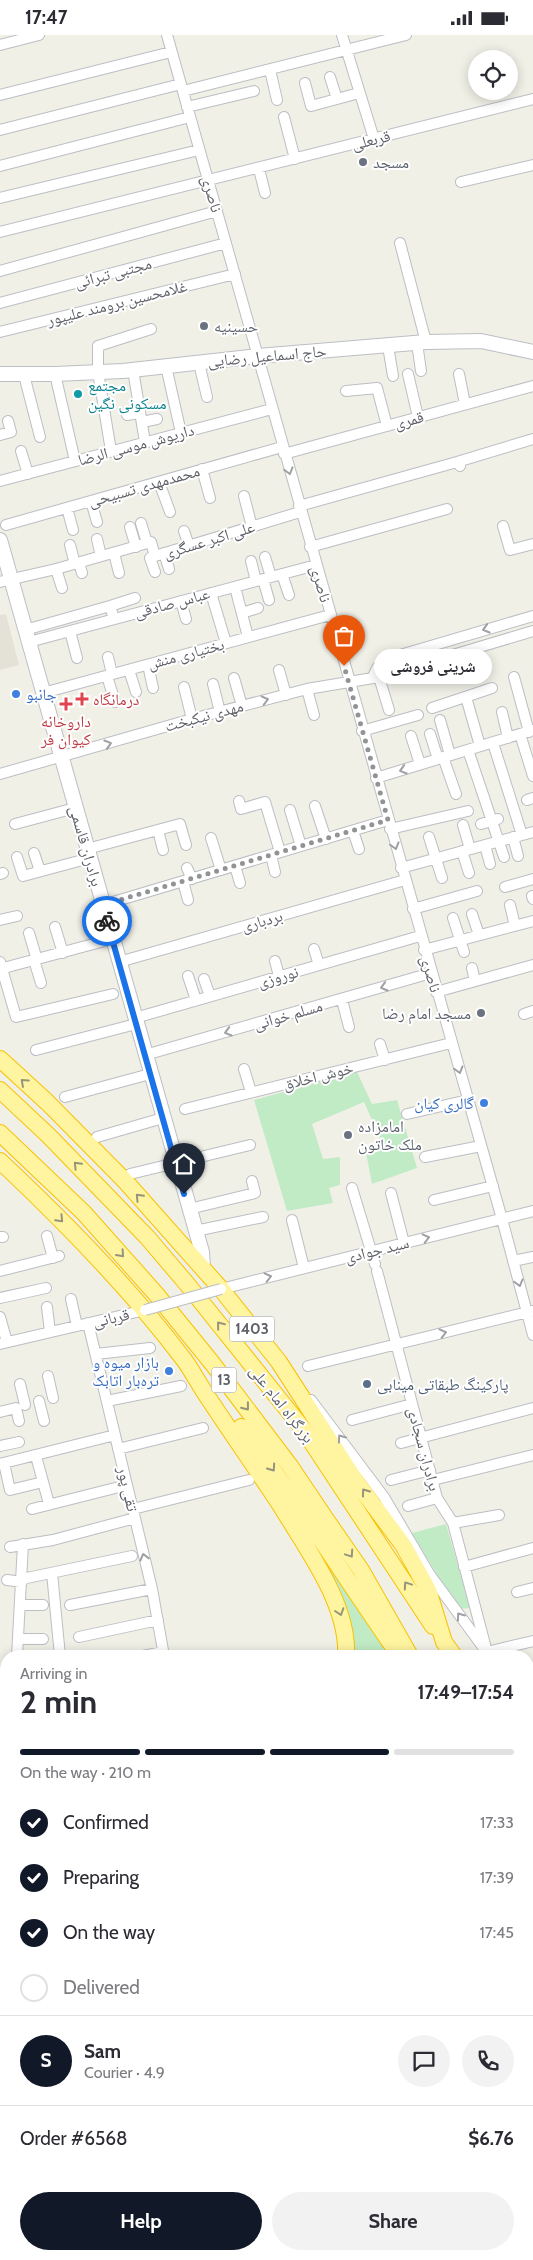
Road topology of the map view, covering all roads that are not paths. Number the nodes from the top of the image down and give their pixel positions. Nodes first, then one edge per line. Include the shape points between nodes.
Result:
1 (39, 35) edge
2 (167, 35) edge
3 (342, 35) edge
4 (406, 35) edge
5 (0, 45) edge
6 (347, 51) junction
7 (171, 52) junction
8 (270, 70) junction
9 (330, 77) dead end
10 (305, 83) dead end
11 (182, 88) junction
12 (254, 91) dead end
13 (360, 93) junction
14 (0, 95) edge
15 (337, 99) junction
16 (533, 99) edge
17 (277, 100) dead end
18 (189, 112) junction
19 (284, 117) dead end
20 (0, 130) edge
21 (374, 139) junction
22 (200, 150) junction
23 (295, 159) junction
24 (533, 165) edge
25 (0, 166) edge
26 (259, 169) junction
27 (208, 181) junction
28 (461, 182) dead end
29 (265, 193) dead end
30 (0, 198) edge
31 (217, 211) junction
32 (0, 232) edge
33 (226, 243) junction
34 (400, 243) dead end
35 (0, 271) edge
36 (235, 274) junction
37 (0, 303) edge
38 (152, 329) dead end
39 (0, 332) edge
40 (422, 343) junction
41 (388, 345) junction
42 (533, 353) edge
43 (258, 356) junction
44 (199, 363) junction
45 (166, 366) junction
46 (133, 370) junction
47 (421, 371) dead end
48 (98, 372) junction
49 (0, 374) edge
50 (55, 374) junction
51 (408, 374) dead end
52 (459, 374) dead end
53 (24, 375) junction
54 (393, 375) dead end
55 (533, 386) edge
56 (346, 391) dead end
57 (207, 397) dead end
58 (466, 404) junction
59 (272, 409) junction
60 (127, 415) dead end
61 (141, 417) junction
62 (418, 417) junction
63 (157, 419) dead end
64 (8, 421) dead end
65 (387, 426) junction
66 (181, 433) junction
67 (0, 435) edge
68 (40, 437) dead end
69 (533, 439) edge
70 (146, 442) junction
71 (283, 450) junction
72 (21, 451) dead end
73 (111, 451) junction
74 (75, 461) junction
75 (202, 469) junction
76 (28, 473) junction
77 (0, 481) edge
78 (159, 482) junction
79 (244, 496) dead end
80 (210, 498) dead end
81 (91, 501) junction
82 (67, 508) junction
83 (300, 509) junction
84 (447, 509) dead end
85 (170, 512) dead end
86 (97, 522) dead end
87 (141, 523) dead end
88 (6, 525) dead end
89 (503, 526) dead end
90 (130, 527) dead end
91 (252, 527) junction
92 (73, 529) dead end
93 (184, 531) dead end
94 (96, 539) dead end
95 (0, 540) edge
96 (147, 543) junction
97 (533, 544) edge
98 (70, 545) dead end
99 (189, 546) junction
100 (136, 547) junction
101 (310, 547) junction
102 (114, 553) junction
103 (160, 555) junction
104 (101, 557) junction
105 (265, 557) dead end
106 (251, 561) dead end
107 (316, 565) junction
108 (78, 567) junction
109 (56, 569) junction
110 (169, 569) dead end
111 (154, 572) dead end
112 (119, 573) dead end
113 (282, 574) junction
114 (263, 579) junction
115 (5, 581) edge
116 (235, 587) junction
117 (62, 588) dead end
118 (212, 593) junction
119 (289, 595) dead end
120 (135, 598) dead end
121 (181, 601) junction
122 (269, 601) dead end
123 (110, 606) junction
124 (258, 609) dead end
125 (242, 613) junction
126 (330, 615) junction
127 (533, 616) edge
128 (114, 619) junction
129 (186, 619) dead end
130 (70, 631) junction
131 (533, 631) edge
132 (27, 636) junction
133 (248, 637) junction
134 (226, 643) junction
135 (108, 657) dead end
136 (77, 658) dead end
137 (148, 665) junction
138 (129, 670) junction
139 (278, 670) dead end
140 (110, 675) junction
141 (376, 677) junction
142 (514, 677) dead end
143 (234, 678) dead end
144 (349, 681) junction
145 (212, 684) dead end
146 (184, 687) dead end
147 (153, 688) dead end
148 (492, 688) dead end
149 (307, 689) junction
150 (136, 692) dead end
151 (43, 693) junction
152 (286, 695) junction
153 (466, 697) junction
154 (115, 702) dead end
155 (242, 706) junction
156 (432, 708) dead end
157 (389, 710) dead end
158 (220, 712) junction
159 (502, 712) dead end
160 (314, 715) dead end
161 (418, 715) dead end
162 (192, 719) junction
163 (440, 720) dead end
164 (362, 731) junction
165 (527, 732) edge
166 (430, 734) dead end
167 (410, 736) dead end
168 (508, 738) junction
169 (493, 743) junction
170 (480, 746) junction
171 (468, 750) junction
172 (444, 757) junction
173 (61, 758) junction
174 (420, 765) junction
175 (0, 774) edge
176 (533, 776) edge
177 (376, 778) junction
178 (456, 794) dead end
179 (239, 801) dead end
180 (315, 806) dead end
181 (75, 808) junction
182 (290, 810) dead end
183 (468, 811) dead end
184 (15, 824) dead end
185 (389, 825) junction
186 (463, 825) dead end
187 (158, 830) junction
188 (353, 831) junction
189 (533, 832) edge
190 (517, 836) junction
191 (429, 837) dead end
192 (211, 838) dead end
193 (326, 839) junction
194 (498, 841) junction
195 (186, 845) dead end
196 (485, 845) junction
197 (301, 846) junction
198 (359, 849) dead end
199 (466, 850) junction
200 (163, 851) dead end
201 (34, 853) dead end
202 (88, 854) junction
203 (275, 854) junction
204 (518, 856) dead end
205 (17, 857) dead end
206 (504, 857) dead end
207 (436, 859) junction
208 (490, 864) dead end
209 (235, 866) junction
210 (187, 867) dead end
211 (401, 868) junction
212 (220, 870) junction
213 (40, 871) junction
214 (275, 872) dead end
215 (469, 873) dead end
216 (442, 878) dead end
217 (533, 879) edge
218 (187, 880) junction
219 (404, 880) junction
220 (240, 883) dead end
221 (505, 887) dead end
222 (477, 891) dead end
223 (188, 900) dead end
224 (103, 905) junction
225 (510, 905) dead end
226 (413, 909) junction
227 (472, 914) dead end
228 (17, 916) dead end
229 (453, 918) dead end
230 (0, 920) edge
231 (533, 921) edge
232 (515, 926) junction
233 (55, 927) dead end
234 (29, 933) dead end
235 (479, 935) junction
236 (420, 936) junction
237 (112, 939) junction
238 (461, 940) junction
239 (314, 949) dead end
240 (424, 950) junction
241 (464, 952) dead end
242 (62, 953) junction
243 (36, 960) junction
244 (275, 961) dead end
245 (119, 962) junction
246 (319, 965) junction
247 (533, 965) edge
248 (1, 967) edge
249 (472, 969) dead end
250 (431, 973) junction
251 (188, 976) dead end
252 (279, 977) junction
253 (204, 979) dead end
254 (475, 981) junction
255 (41, 983) dead end
256 (436, 992) junction
257 (113, 993) dead end
258 (210, 996) junction
259 (196, 1000) junction
260 (342, 1000) junction
261 (136, 1021) junction
262 (349, 1027) dead end
263 (451, 1043) junction
264 (380, 1044) dead end
265 (36, 1050) dead end
266 (145, 1055) junction
267 (0, 1059) edge
268 (385, 1060) junction
269 (244, 1069) dead end
270 (150, 1074) junction
271 (0, 1090) edge
272 (251, 1092) junction
273 (65, 1097) dead end
274 (468, 1100) junction
275 (185, 1109) dead end
276 (407, 1114) dead end
277 (163, 1118) junction
278 (0, 1133) edge
279 (97, 1137) dead end
280 (250, 1145) dead end
281 (481, 1146) junction
282 (425, 1157) dead end
283 (0, 1161) edge
284 (175, 1163) junction
285 (130, 1174) dead end
286 (252, 1181) dead end
287 (493, 1187) junction
288 (352, 1188) dead end
289 (391, 1193) dead end
290 (434, 1200) dead end
291 (189, 1209) junction
292 (533, 1211) edge
293 (263, 1217) dead end
294 (502, 1219) junction
295 (292, 1220) dead end
296 (195, 1231) junction
297 (171, 1232) junction
298 (47, 1236) dead end
299 (404, 1243) junction
300 (370, 1252) junction
301 (533, 1257) edge
302 (513, 1261) junction
303 (203, 1268) junction
304 (304, 1268) junction
305 (0, 1271) edge
306 (46, 1288) dead end
307 (221, 1289) junction
308 (0, 1298) edge
309 (71, 1299) dead end
310 (47, 1307) dead end
311 (145, 1310) junction
312 (530, 1312) edge
313 (0, 1317) edge
314 (88, 1323) junction
315 (77, 1326) junction
316 (50, 1332) junction
317 (533, 1335) edge
318 (4, 1343) edge
319 (396, 1345) junction
320 (150, 1347) dead end
321 (96, 1354) junction
322 (186, 1362) junction
323 (280, 1362) junction
324 (308, 1366) dead end
325 (48, 1376) dead end
326 (20, 1384) dead end
327 (180, 1386) dead end
328 (53, 1397) dead end
329 (39, 1401) dead end
330 (107, 1401) junction
331 (412, 1404) junction
332 (20, 1406) junction
333 (533, 1408) edge
334 (0, 1412) edge
335 (352, 1420) dead end
336 (19, 1421) dead end
337 (44, 1421) dead end
338 (203, 1428) dead end
339 (115, 1435) junction
340 (421, 1438) junction
341 (19, 1442) dead end
342 (401, 1443) dead end
343 (0, 1446) edge
344 (118, 1449) junction
345 (533, 1455) edge
346 (36, 1456) junction
347 (2, 1463) edge
348 (431, 1475) junction
349 (249, 1480) dead end
350 (392, 1480) dead end
351 (43, 1482) junction
352 (127, 1485) junction
353 (438, 1498) junction
354 (49, 1504) junction
355 (408, 1506) dead end
356 (32, 1509) dead end
357 (134, 1514) junction
358 (499, 1515) dead end
359 (453, 1523) junction
360 (24, 1545) junction
361 (10, 1547) dead end
362 (533, 1548) edge
363 (132, 1556) dead end
364 (464, 1567) junction
365 (52, 1573) junction
366 (7, 1580) dead end
367 (22, 1581) junction
368 (533, 1588) edge
369 (152, 1589) junction
370 (517, 1592) dead end
371 (20, 1605) junction
372 (43, 1605) dead end
373 (70, 1605) dead end
374 (158, 1621) junction
375 (79, 1637) dead end
376 (19, 1639) junction
377 (43, 1639) dead end
378 (533, 1641) edge
379 (447, 1649) edge
380 (18, 1650) edge
381 (59, 1650) edge
382 (163, 1650) edge
383 (346, 1650) edge
384 (398, 1650) edge
385 (407, 1650) edge
386 (484, 1650) edge
387 (486, 1650) edge
388 (501, 1650) edge

1 - 5 street
2 - 7 street, ناصری
3 - 6 street
4 - 6 street
6 - 8 street
6 - 13 street
7 - 11 street, ناصری
7 - 14 street
8 - 11 street
8 - 17 street
9 - 15 street
10 - 15 street via 311,106
11 - 18 street, ناصری
11 - 20 street
12 - 18 street
13 - 15 street
13 - 21 street
16 - 21 street, قربعلی
18 - 22 street, ناصری
18 - 25 street
19 - 23 street
21 - 23 street, قربعلی
22 - 27 street, ناصری
22 - 30 street
23 - 26 street, قربعلی
24 - 28 street
26 - 27 street, قربعلی
26 - 29 street
27 - 31 street, ناصری
27 - 32 street, قربعلی
31 - 33 street, ناصری
31 - 35 street
33 - 36 street, ناصری
33 - 37 street, مجتبی تبرائی
34 - 40 street
36 - 39 street, غلامحسین برومند علیپور
36 - 43 street, ناصری
38 - 48 street via 98,346
40 - 41 main road, حاج اسماعیل رضایی
40 - 42 main road, حاج اسماعیل رضایی via 481,341
40 - 47 street
41 - 43 main road, حاج اسماعیل رضایی
41 - 54 street
43 - 44 main road, حاج اسماعیل رضایی
43 - 59 street, ناصری
44 - 45 main road, حاج اسماعیل رضایی
44 - 57 street
45 - 46 main road, حاج اسماعیل رضایی
45 - 66 street
46 - 48 main road, حاج اسماعیل رضایی
46 - 61 street
48 - 50 main road, حاج اسماعیل رضایی
48 - 73 street
49 - 53 main road, حاج اسماعیل رضایی
50 - 53 main road, حاج اسماعیل رضایی
50 - 74 street
51 - 62 street
52 - 58 street
53 - 68 street
55 - 58 street, قمری
56 - 65 street via 377,387
58 - 62 street, قمری
59 - 66 street, داریوش موسی الرضا
59 - 71 street, ناصری
60 - 61 street
61 - 63 street
61 - 70 street
62 - 65 street, قمری
64 - 67 street via 11,432
65 - 71 street, قمری
66 - 70 street, داریوش موسی الرضا
69 - 83 street, علی اکبر عسگری
70 - 73 street, داریوش موسی الرضا
71 - 75 street, محمدمهدی تسبیحی
71 -> 83 street, ناصری
72 - 76 street
73 - 74 street, داریوش موسی الرضا
74 - 76 street, داریوش موسی الرضا
75 - 78 street, محمدمهدی تسبیحی
75 - 80 street
76 - 77 street, داریوش موسی الرضا
78 - 81 street, محمدمهدی تسبیحی
78 - 85 street
79 - 91 street
81 - 82 street, محمدمهدی تسبیحی
81 - 86 street
82 - 88 street, محمدمهدی تسبیحی
82 - 92 street
83 - 91 street, علی اکبر عسگری
83 - 101 street, ناصری
84 - 101 street
87 - 96 street
89 - 97 street via 510,550
90 - 100 street
91 - 99 street, علی اکبر عسگری
93 - 99 street
94 - 104 street
95 - 115 main road, برادران قاسمی
96 - 100 street, علی اکبر عسگری
96 - 103 street, علی اکبر عسگری via 151,542
98 - 108 street
99 - 103 street, علی اکبر عسگری
100 - 102 street, علی اکبر عسگری
101 - 107 street, ناصری
102 - 104 street, علی اکبر عسگری
102 - 112 street
103 - 110 street
103 - 111 street via 150,558
104 - 108 street, علی اکبر عسگری
105 - 114 street
106 - 114 street
107 - 113 street, عباس صادقی
107 - 126 street, ناصری
108 - 109 street, علی اکبر عسگری
109 - 115 street, علی اکبر عسگری
109 - 117 street
113 - 114 street, عباس صادقی
113 - 119 street
114 - 116 street, عباس صادقی
114 - 122 street
115 - 132 main road, برادران قاسمی
116 - 118 street, عباس صادقی
116 - 125 street
118 - 121 street, عباس صادقی
118 - 134 street
120 - 123 street
121 - 128 street, عباس صادقی
121 - 129 street
123 - 128 street
123 - 132 street
124 - 125 street
125 - 133 street
126 - 133 street, بختیاری منش
126 - 144 street, ناصری
127 -> 141 street via 390,658 377,668
128 - 130 street, عباس صادقی
130 - 132 street, عباس صادقی
130 - 136 street
131 - 141 street, مهدی نیکبخت
132 - 151 main road, برادران قاسمی
133 - 134 street, بختیاری منش
134 - 137 street, بختیاری منش
135 - 140 street
137 - 138 street, بختیاری منش
137 - 147 street
138 - 140 street, بختیاری منش
138 - 150 street
139 - 152 street
140 - 151 street, بختیاری منش
140 - 154 street
141 - 144 street, مهدی نیکبخت
141 - 157 street
142 - 165 street
143 - 155 street
144 - 149 street, مهدی نیکبخت
144 - 164 street, ناصری
145 - 158 street
146 - 162 street
148 - 153 street
149 - 152 street, مهدی نیکبخت
149 - 160 street
151 - 173 main road, برادران قاسمی
155 -> 152 street, مهدی نیکبخت
153 - 156 street
153 - 170 street
155 - 158 street, مهدی نیکبخت
158 - 162 street, مهدی نیکبخت
159 - 168 street
161 - 164 street
173 -> 162 street, مهدی نیکبخت
163 - 172 street
164 - 177 street, ناصری
165 - 168 street
165 - 176 street
166 - 172 street
167 - 174 street
168 - 169 street
169 - 170 street
169 - 190 street
170 - 171 street
171 - 172 street
171 - 194 street
172 - 174 street
172 - 178 street
173 - 175 street, مهدی نیکبخت
173 - 181 main road, برادران قاسمی
174 -> 177 street
177 - 185 street, ناصری
179 - 203 street via 241,809 265,802
180 - 193 street
181 - 184 street
181 - 202 main road, برادران قاسمی
182 - 197 street
183 - 185 street
185 - 188 street
185 -> 211 street, ناصری
186 - 199 street
187 - 195 street via 180,824
187 - 200 street
187 - 202 street
188 - 193 street
188 - 198 street
189 - 190 street
190 - 194 street
190 - 204 street
191 - 207 street
192 - 212 street
193 - 197 street
194 - 196 street
194 - 206 street
196 - 199 street
196 - 208 street
197 - 203 street
199 - 207 street
199 - 215 street
201 - 213 street
202 - 213 street
202 - 224 main road, برادران قاسمی
203 - 209 street
203 - 214 street
205 - 213 street via 23,876
207 - 211 street
207 - 216 street
209 - 212 street
209 - 220 street
210 - 218 street
211 - 219 street, ناصری
212 - 218 street
217 - 221 street
218 - 223 street
218 - 224 street
219 - 226 street, ناصری
219 - 245 street, بردباری
222 - 226 street
224 - 237 main road, برادران قاسمی
225 - 232 street
226 - 236 street, ناصری
227 - 235 street
228 - 230 street
229 - 238 street
231 - 232 street
232 - 235 street
233 - 242 street
234 - 243 street
235 - 238 street
236 - 240 street, ناصری
236 - 246 street, نوروزی
237 - 242 street
237 - 245 main road, برادران قاسمی
238 - 240 street
238 - 241 street
239 - 246 street
240 - 250 street, ناصری
242 - 243 street
243 - 248 street
243 - 255 street
244 - 252 street
245 - 261 main road, برادران قاسمی
246 - 252 street, نوروزی
247 - 254 street
248 - 257 street via 16,1017
249 - 254 street
250 - 256 street, ناصری
250 -> 260 street, مسلم خوانی
251 - 259 street
252 - 258 street, نوروزی
253 - 258 street
254 - 256 street
256 - 263 street, ناصری
258 - 259 street, نوروزی
259 - 261 street, نوروزی
260 - 262 street
260 -> 266 street, مسلم خوانی
261 - 265 street, نوروزی
261 - 266 main road, برادران قاسمی
263 - 268 street, خوش اخلاق
263 -> 274 street, ناصری
264 - 268 street
266 - 270 main road, برادران قاسمی
297 -> 267 highway, 1403 via 86,1141
268 - 272 street, خوش اخلاق
269 - 272 street
270 - 273 street
270 - 277 main road, برادران قاسمی
379 -> 271 highway, بزرگراه امام علی / 13 via 303,1429 241,1351 147,1237
272 - 275 street, خوش اخلاق
274 - 276 street
274 - 281 street, ناصری
277 - 279 street
277 - 284 main road, برادران قاسمی
278 -> 385 highway, بزرگراه امام علی / 13 via 84,1213 212,1363 336,1533
280 - 284 street
281 - 282 street
281 - 287 street, ناصری
283 -> 311 highway via 43,1201
284 - 285 street
284 - 291 main road, برادران قاسمی
286 - 291 street via 255,1193
287 - 290 street
287 - 294 street, ناصری
288 - 300 street, برادران سجادی
289 - 299 street
291 - 296 main road, برادران قاسمی
291 - 297 main road via 186,1224
292 - 294 street, سید جوادی
293 - 296 street
299 -> 294 street, سید جوادی
294 - 302 street, ناصری
295 - 304 street
296 - 303 main road, برادران قاسمی
297 - 303 highway, 1403
298 - 305 street via 56,1257
299 - 300 street, سید جوادی
300 - 304 street, سید جوادی
300 - 319 street, برادران سجادی
301 - 302 street
302 -> 312 street, ناصری
303 - 307 highway, 1403
307 -> 304 street, سید جوادی
306 - 308 street
307 - 311 street, قربانی, bridge
307 - 323 highway, 1403
309 - 315 street
310 - 316 street
311 - 314 street, قربانی
311 - 322 highway
312 - 317 street, ناصری
319 -> 312 street
313 - 318 street
314 - 315 street, قربانی
314 - 321 street, تقی پور
315 - 316 street, قربانی
316 - 318 street, قربانی
319 - 324 street
319 - 331 street, برادران سجادی
320 - 321 street
321 - 330 street, تقی پور
322 -> 383 highway via 261,1475 329,1588 342,1617
322 -> 384 highway via 212,1389 265,1458 346,1580
379 -> 323 highway, 1403 via 428,1590 403,1545 357,1483
386 -> 323 street via 430,1575 384,1497
325 - 328 street
326 - 332 street
327 - 330 street
329 - 337 street
330 - 339 street, تقی پور
331 - 335 street
331 - 340 street, برادران سجادی
332 - 334 street
332 - 336 street
333 - 340 street
338 - 344 street
339 - 344 street, تقی پور
339 - 346 street
340 - 342 street
340 - 348 street, برادران سجادی
341 - 343 street
344 - 352 street, تقی پور
345 - 348 street
346 - 347 street
346 - 351 street
347 - 351 street via 10,1489
348 - 350 street
348 - 353 street, برادران سجادی
349 - 357 street
351 - 354 street
352 - 354 street
352 - 357 street, تقی پور
353 - 355 street
353 - 359 street, برادران سجادی
354 - 356 street
357 - 360 street via 53,1540
369 -> 357 street, تقی پور
358 - 359 street
359 - 364 street, برادران سجادی
360 - 361 street
360 - 367 street
362 - 364 street
363 - 365 street
364 - 387 street, برادران سجادی
365 - 367 street
365 - 381 street
366 - 367 street
367 - 371 street
368 - 370 street
369 - 373 street
369 - 374 street, تقی پور
371 - 372 street
371 - 376 street
374 - 375 street
374 - 382 street, تقی پور
376 - 377 street
376 - 380 street
378 - 388 street

